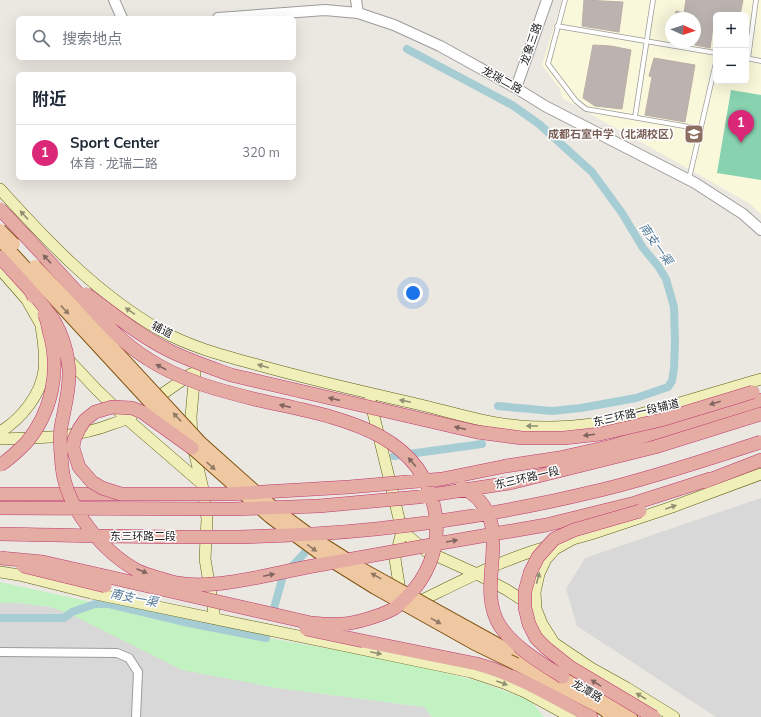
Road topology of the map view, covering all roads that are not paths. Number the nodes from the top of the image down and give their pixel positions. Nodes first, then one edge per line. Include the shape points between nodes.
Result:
1 (114, 0) edge
2 (356, 0) edge
3 (547, 0) edge
4 (565, 0) edge
5 (653, 0) edge
6 (756, 0) edge
7 (358, 13) junction
8 (121, 16) edge
9 (245, 16) edge
10 (557, 26) junction
11 (646, 41) junction
12 (749, 48) edge
13 (713, 52) edge
14 (749, 58) edge
15 (761, 61) edge
16 (713, 75) edge
17 (516, 88) junction
18 (634, 117) junction
19 (701, 129) junction
20 (688, 180) junction
21 (0, 189) edge
22 (0, 209) edge
23 (0, 230) edge
24 (761, 230) edge
25 (0, 240) edge
26 (0, 257) edge
27 (0, 269) edge
28 (66, 280) junction
29 (30, 290) junction
30 (40, 323) junction
31 (211, 352) junction
32 (195, 372) junction
33 (761, 379) edge
34 (368, 394) junction
35 (758, 402) edge
36 (127, 418) junction
37 (0, 432) edge
38 (0, 439) edge
39 (761, 442) edge
40 (192, 448) junction
41 (761, 460) edge
42 (0, 464) edge
43 (761, 474) edge
44 (442, 479) junction
45 (710, 480) junction
46 (201, 483) junction
47 (0, 494) edge
48 (121, 494) junction
49 (0, 508) edge
50 (402, 531) junction
51 (0, 534) edge
52 (573, 539) junction
53 (0, 559) edge
54 (0, 572) edge
55 (477, 574) junction
56 (536, 609) junction
57 (402, 610) junction
58 (215, 619) junction
59 (313, 640) junction
60 (0, 652) edge
61 (563, 678) junction
62 (136, 717) edge
63 (571, 717) edge
64 (591, 717) edge
65 (613, 717) edge
66 (631, 717) edge
67 (654, 717) edge
68 (674, 717) edge

1 - 8 street
2 - 7 street
3 - 17 street, 龙象三路
4 - 10 lane
5 - 11 lane
6 - 12 lane
7 - 9 street, 龙瑞二路 via 325,10
7 - 17 street, 龙瑞二路 via 394,25 440,46
10 - 11 lane
10 - 18 lane via 548,64 576,101 586,109
11 - 13 lane
11 - 18 lane
14 - 15 lane
16 - 19 lane
17 - 20 street, 龙瑞二路 via 545,106
18 - 19 lane
19 - 20 lane
20 - 24 street, 龙瑞二路 via 743,214
31 -> 21 main road, 辅道 via 162,331 111,297 49,243
28 -> 22 highway, bridge
61 -> 23 main road, 龙潭路, bridge via 362,569 276,510 201,443
25 -> 40 main road, bridge
26 - 29 highway, bridge
27 - 30 main road via 27,300
35 -> 28 highway, bridge via 600,434 564,438 522,438 477,432 231,375 191,361 144,336
53 -> 28 highway, bridge via 43,562 311,623 342,624 364,620 394,608 416,588 432,560 437,532 435,504 424,478 415,464 399,448 376,433 344,420 216,388 175,374 125,342
29 - 42 highway, bridge via 45,316 52,340 54,385 47,408 34,432 20,450
29 -> 45 highway, bridge via 49,311 61,333 66,353 70,374 61,428 62,462 65,484 75,508 109,550 139,571 178,583 206,584 251,578 546,525 635,503
30 - 36 main road via 72,364
30 - 37 main road via 45,355 41,384 34,398 18,418
31 - 32 main road
34 -> 31 main road, 辅道
32 - 36 main road
32 - 46 main road via 191,416 192,442
33 -> 34 main road, 东三环路一段辅道 via 625,418 599,424 567,426 496,423
34 - 50 main road
35 - 44 highway, bridge via 612,446
35 - 49 highway, 东三环路一段, bridge via 655,447 510,483 418,497 319,506 232,509
36 - 38 main road via 81,433 44,438
36 - 46 main road
39 - 51 highway, 东三环路二段, bridge via 656,476 601,490 454,519 375,529 268,536
40 - 48 highway, bridge via 142,412 132,408 112,407 95,412 79,429 73,448 79,466 92,482
40 -> 65 main road, bridge via 270,517 322,555 475,644 603,709
41 - 45 highway
52 -> 43 main road via 672,507
44 - 48 highway, bridge via 229,494
44 - 61 highway, bridge via 462,487 479,499 489,514 493,539 491,601 500,625 530,656
67 -> 45 highway, bridge via 570,667 536,638 525,608 530,572 538,557 554,539 574,530 640,511
46 - 58 main road via 207,519 205,559
47 - 48 highway, bridge
50 - 55 main road via 426,551
50 - 57 main road via 395,559
52 - 55 main road via 524,553
56 -> 52 main road via 536,586 546,559 555,549
53 - 64 highway, bridge via 40,572 477,664 523,681
54 - 58 main road
55 - 56 main road
55 - 57 main road
68 -> 56 main road via 554,643
57 - 59 main road
58 - 59 main road
59 -> 63 main road via 471,672 525,692
60 - 62 street via 117,653 129,658 138,672
61 - 66 main road, 龙潭路

